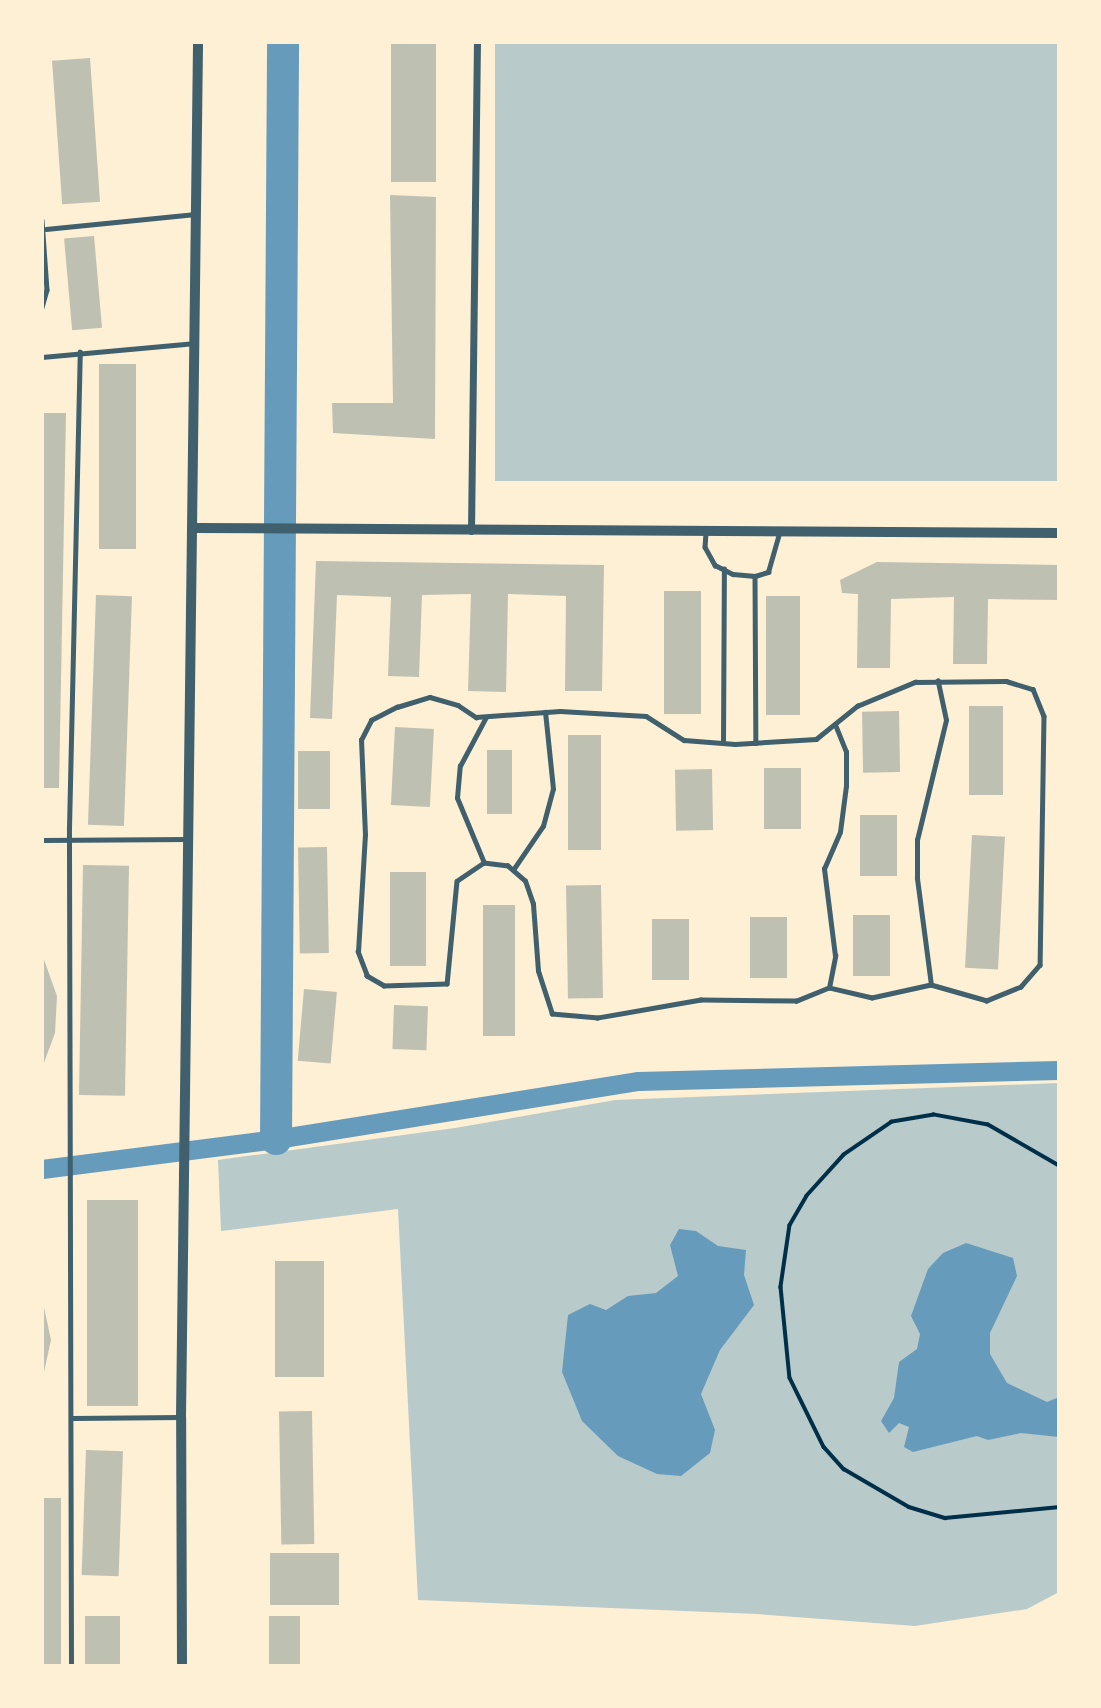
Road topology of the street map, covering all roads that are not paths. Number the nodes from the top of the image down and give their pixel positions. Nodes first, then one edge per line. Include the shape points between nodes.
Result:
1 (198, 42) edge
2 (477, 42) edge
3 (196, 214) junction
4 (42, 220) edge
5 (46, 229) junction
6 (42, 307) edge
7 (196, 343) junction
8 (80, 352) junction
9 (42, 357) edge
10 (194, 528) junction
11 (471, 531) junction
12 (706, 533) junction
13 (779, 533) junction
14 (1059, 533) edge
15 (724, 569) junction
16 (755, 576) junction
17 (938, 681) junction
18 (545, 712) junction
19 (486, 717) junction
20 (836, 727) junction
21 (723, 743) junction
22 (756, 743) junction
23 (190, 839) junction
24 (42, 840) edge
25 (69, 840) junction
26 (484, 863) junction
27 (513, 870) junction
28 (931, 985) junction
29 (829, 988) junction
30 (73, 1418) junction
31 (181, 1418) junction
32 (71, 1666) edge
33 (182, 1666) edge

1 - 3 street
2 - 11 street
3 - 5 lane
3 - 7 street
4 - 5 lane
5 - 6 lane via 47,290
7 - 8 lane
7 - 10 street
8 - 9 lane
8 - 25 lane
10 - 11 street
10 - 23 street
11 - 12 street
12 - 13 street
12 - 15 lane via 705,547 715,565
13 - 14 street
13 - 16 lane via 768,572
15 - 16 lane
15 - 21 lane
16 - 22 lane
17 - 20 lane via 915,682 881,693 856,706
17 - 28 lane via 946,720 917,840 917,878
17 - 28 lane via 1006,681 1033,689 1044,716 1040,965 1021,987 987,1001
18 - 19 lane
18 - 21 lane via 646,716 684,740
18 - 27 lane via 553,789 543,826
19 - 26 lane via 460,766 457,798
19 - 26 lane via 476,718 458,705 430,697 371,720 361,740 365,835 358,952 367,976 384,986 447,984 457,881
20 - 22 lane via 816,739
20 - 29 lane via 846,752 846,786 840,832 824,869 835,956
21 - 22 lane
23 - 25 lane
23 - 31 street
24 - 25 lane
25 - 30 lane
26 - 27 lane
27 - 29 lane via 525,881 534,904 538,971 552,1014 598,1018 701,1000 796,1001
28 - 29 lane via 872,998
30 - 31 lane
30 - 32 lane
31 - 33 street

